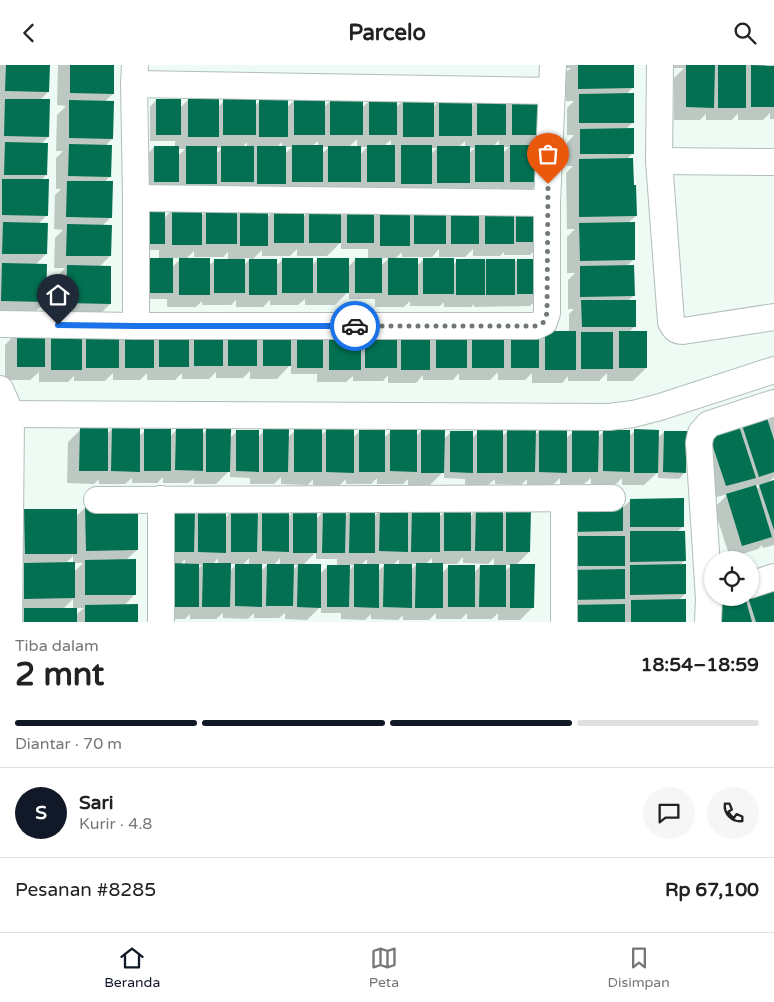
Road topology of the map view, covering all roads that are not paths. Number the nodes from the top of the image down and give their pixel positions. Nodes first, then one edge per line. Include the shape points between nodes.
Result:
1 (553, 65) edge
2 (660, 65) edge
3 (134, 75) edge
4 (552, 91) junction
5 (659, 161) junction
6 (774, 162) edge
7 (136, 198) junction
8 (547, 203) junction
9 (774, 317) edge
10 (0, 324) edge
11 (136, 326) junction
12 (774, 370) edge
13 (0, 389) edge
14 (774, 403) edge
15 (5, 414) edge
16 (564, 498) junction
17 (612, 498) dead end
18 (97, 499) dead end
19 (161, 499) junction
20 (5, 502) edge
21 (706, 551) edge
22 (774, 577) edge
23 (759, 582) edge
24 (9, 622) edge
25 (161, 622) edge
26 (564, 622) edge

1 - 4 street
2 - 5 street
3 - 4 street
3 - 7 street
4 - 8 street
5 - 6 street
5 - 9 street via 670,317 674,328 683,331
7 - 8 street
7 - 11 street
8 - 11 street via 547,313 544,322 536,326
10 - 11 street
12 - 15 street via 651,409 609,417
13 - 15 street
14 - 21 street via 708,425 701,433
15 - 20 street
16 - 17 street
16 - 19 street
16 - 26 street
18 - 19 street
19 - 25 street
20 - 24 street
22 - 23 street

